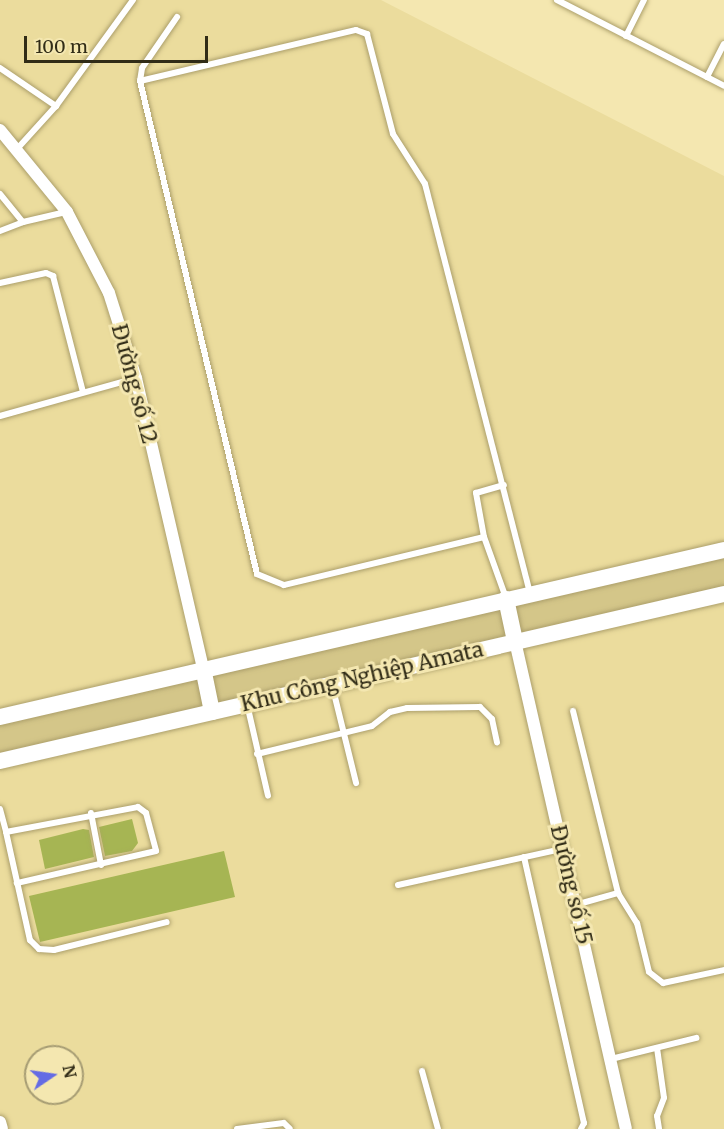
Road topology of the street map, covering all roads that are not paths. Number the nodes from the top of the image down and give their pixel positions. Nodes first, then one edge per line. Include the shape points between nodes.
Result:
1 (133, 0) edge
2 (557, 0) edge
3 (644, 0) edge
4 (177, 17) dead end
5 (626, 36) junction
6 (724, 44) edge
7 (0, 68) edge
8 (706, 77) junction
9 (140, 81) junction
10 (724, 86) edge
11 (56, 106) junction
12 (0, 130) edge
13 (17, 149) junction
14 (0, 194) edge
15 (67, 212) junction
16 (23, 222) junction
17 (0, 231) edge
18 (0, 283) edge
19 (136, 378) junction
20 (83, 392) junction
21 (0, 416) edge
22 (504, 485) junction
23 (484, 537) junction
24 (724, 550) edge
25 (530, 593) junction
26 (724, 594) edge
27 (506, 599) junction
28 (515, 641) junction
29 (203, 668) junction
30 (331, 685) junction
31 (246, 704) junction
32 (573, 711) dead end
33 (212, 712) junction
34 (0, 717) edge
35 (344, 734) junction
36 (497, 742) dead end
37 (257, 754) junction
38 (0, 761) edge
39 (356, 783) dead end
40 (268, 796) dead end
41 (0, 809) edge
42 (91, 813) junction
43 (6, 832) junction
44 (562, 848) junction
45 (524, 857) junction
46 (101, 865) junction
47 (17, 884) junction
48 (398, 885) dead end
49 (618, 893) junction
50 (575, 905) junction
51 (167, 922) dead end
52 (724, 970) edge
53 (696, 1038) dead end
54 (657, 1048) junction
55 (610, 1059) junction
56 (422, 1071) dead end
57 (0, 1122) edge
58 (2, 1129) edge
59 (237, 1129) edge
60 (290, 1129) edge
61 (438, 1129) edge
62 (581, 1129) edge
63 (626, 1129) edge
64 (660, 1129) edge

1 - 11 lane
2 - 5 lane
3 - 5 lane
4 - 9 lane via 142,68
5 - 8 lane
6 - 8 lane
7 - 11 lane
8 - 10 lane
9 - 22 lane via 356,30 367,34 393,134 425,184
9 - 23 lane via 257,574 284,585
11 - 13 lane
12 - 13 street, Đường số 12
13 - 15 street, Đường số 12
14 - 16 lane
15 - 16 lane
15 - 19 street, Đường số 12 via 109,293
16 - 17 lane
18 - 20 lane via 46,273 52,276
19 - 20 lane
19 - 29 street, Đường số 12
20 - 21 lane
22 - 23 lane via 476,493
22 - 25 lane
23 - 27 lane
24 - 25 street, Khu Công Nghiệp Amata
25 - 27 street, Khu Công Nghiệp Amata
26 - 28 street, Khu Công Nghiệp Amata
27 - 28 street
27 - 29 street, Khu Công Nghiệp Amata
28 - 30 street, Khu Công Nghiệp Amata
28 - 44 street, Đường số 15
29 - 33 street
29 - 34 street, Khu Công Nghiệp Amata
30 - 31 street, Khu Công Nghiệp Amata
30 - 35 lane
31 - 33 street, Khu Công Nghiệp Amata
31 - 37 lane
32 - 49 lane
33 - 38 street, Khu Công Nghiệp Amata
35 - 36 lane via 372,726 398,709 472,706 487,712
35 - 37 lane
35 - 39 lane
37 - 40 lane
41 - 43 lane
42 - 43 lane
42 - 46 lane
42 - 46 lane via 138,807 146,813 156,851
43 - 47 lane
44 - 45 lane
44 - 50 street, Đường số 15
45 - 48 lane
45 - 62 lane via 584,1123
46 - 47 lane
47 - 51 lane via 30,940 39,949 54,950
49 - 50 lane
49 - 52 lane via 637,922 655,980 663,983
50 - 55 street, Đường số 15
53 - 54 lane
54 - 55 lane
54 - 64 lane via 664,1098 657,1116
55 - 63 street, Đường số 15
56 - 61 lane
57 - 58 street
59 - 60 lane via 284,1123

